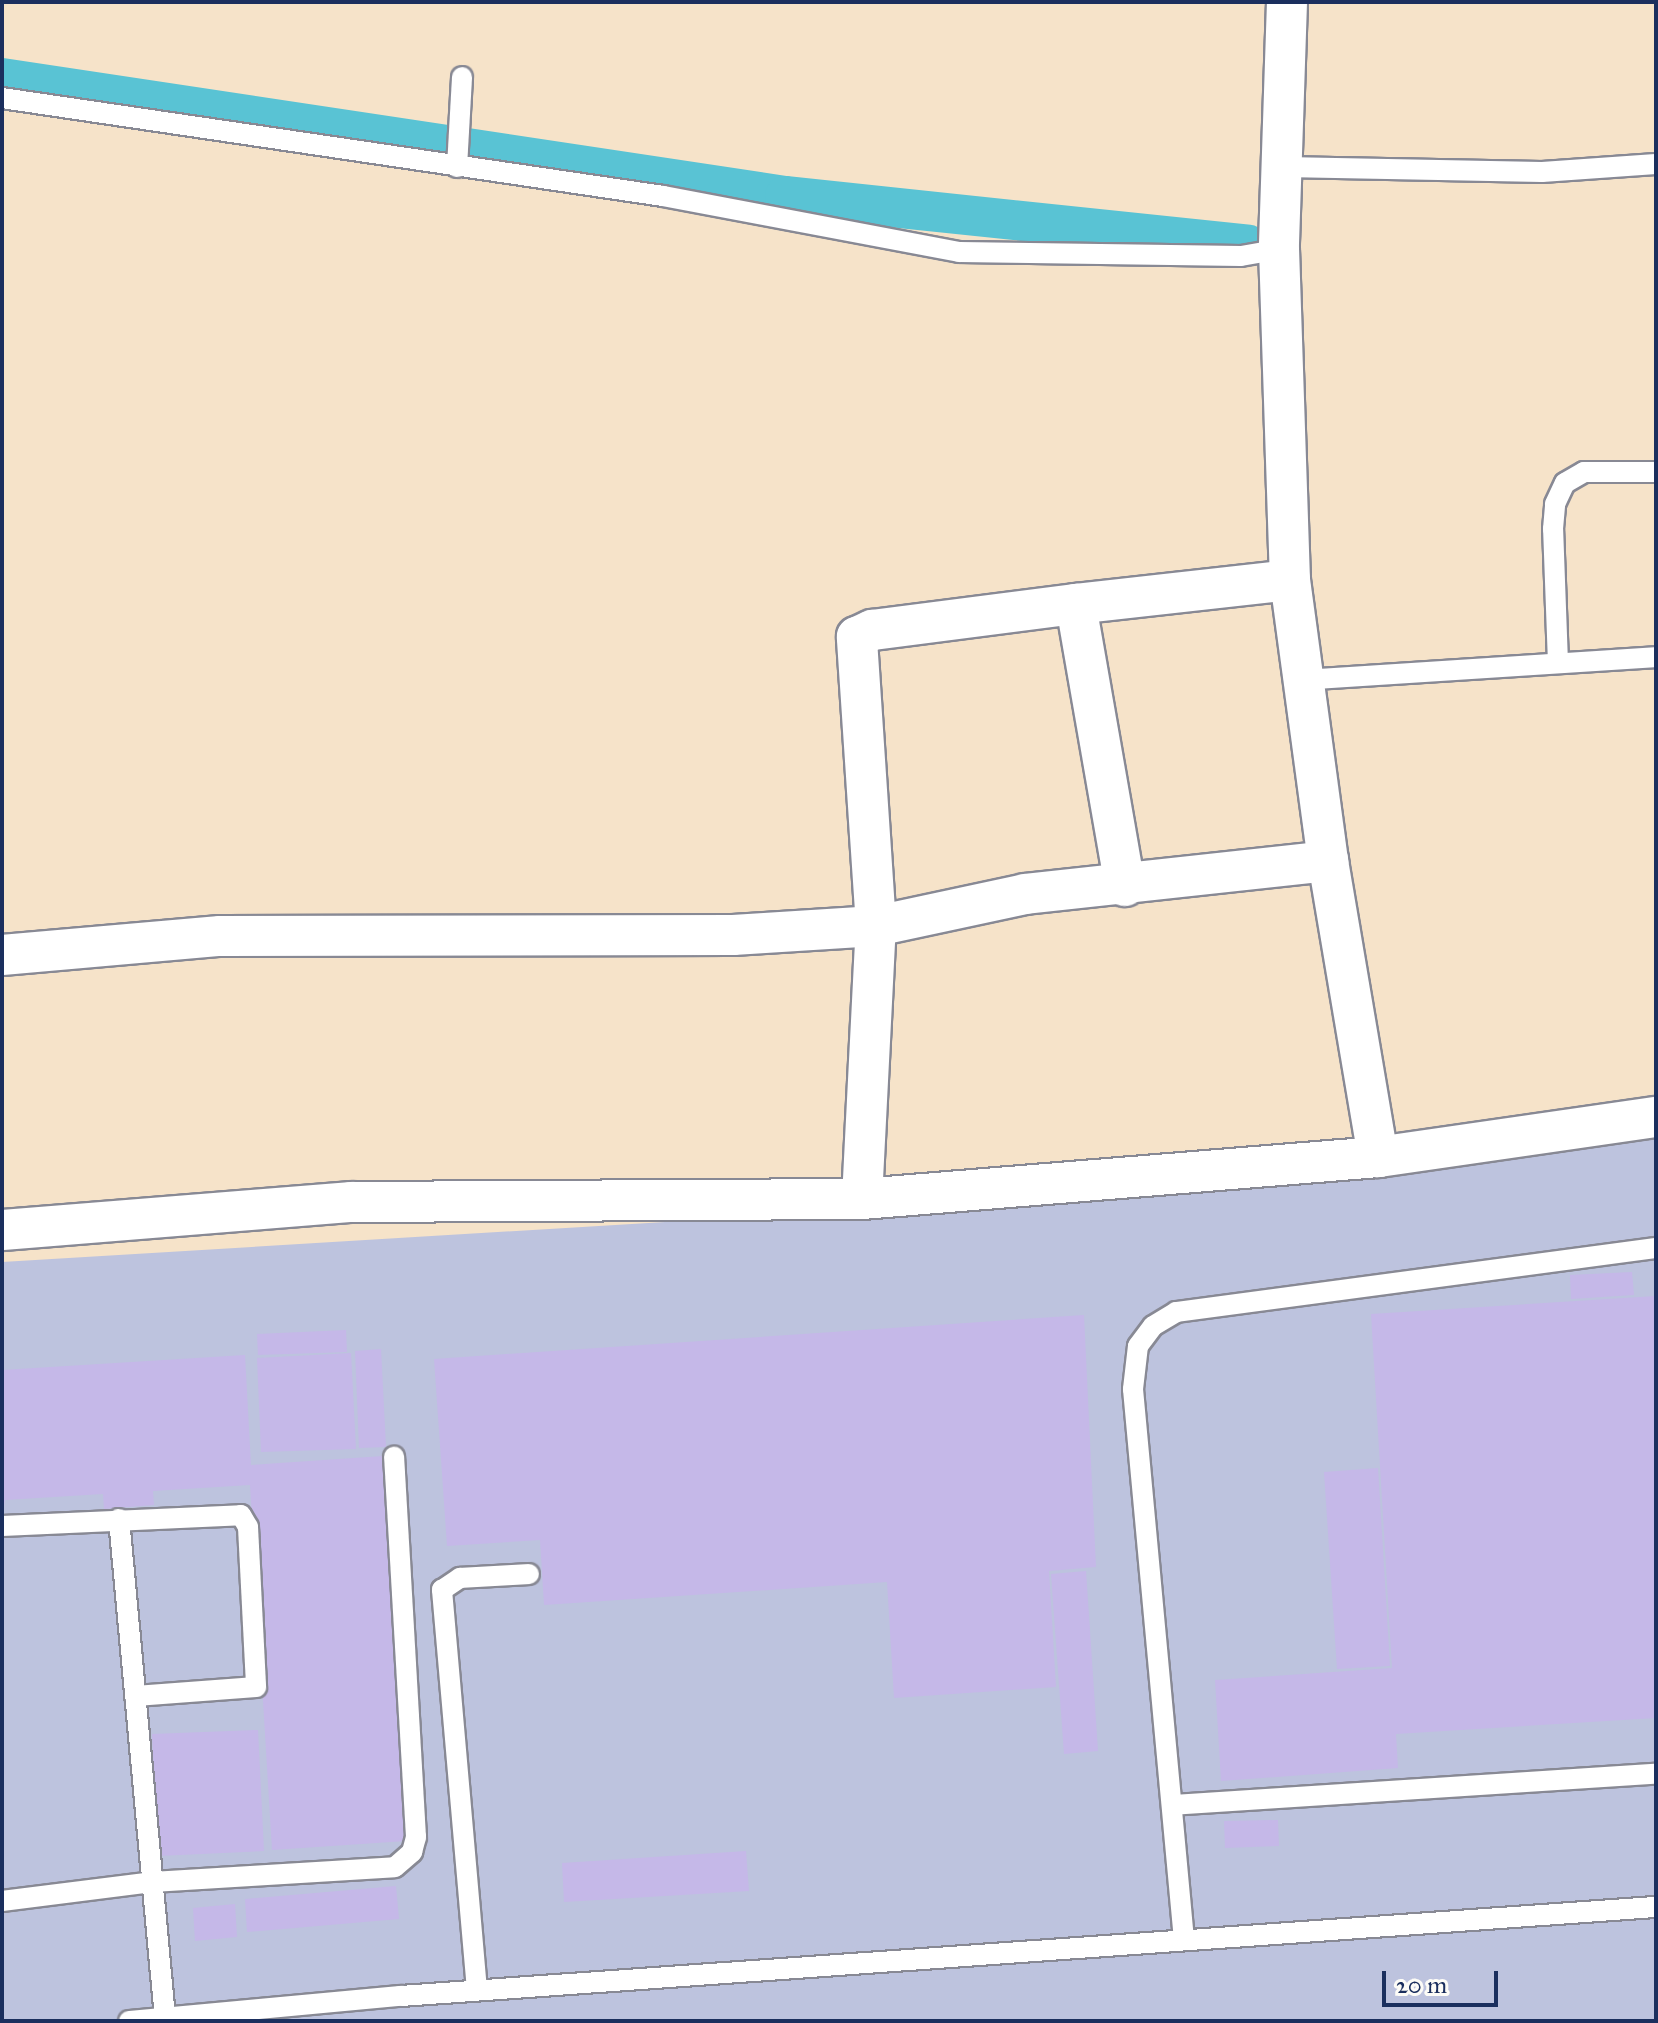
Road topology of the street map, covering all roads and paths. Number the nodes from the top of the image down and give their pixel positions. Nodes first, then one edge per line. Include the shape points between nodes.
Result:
1 (1287, 2) edge
2 (462, 77) dead end
3 (2, 98) edge
4 (457, 158) junction
5 (1656, 164) edge
6 (1284, 167) junction
7 (1279, 249) junction
8 (1656, 472) edge
9 (1290, 580) junction
10 (1076, 604) junction
11 (1656, 657) edge
12 (1558, 663) junction
13 (1302, 680) junction
14 (1328, 861) junction
15 (1125, 886) junction
16 (876, 926) junction
17 (2, 955) edge
18 (1656, 1117) edge
19 (1378, 1157) junction
20 (862, 1199) junction
21 (2, 1230) edge
22 (1656, 1248) edge
23 (394, 1457) dead end
24 (119, 1519) junction
25 (2, 1526) edge
26 (529, 1574) dead end
27 (135, 1696) junction
28 (1656, 1774) edge
29 (1172, 1805) junction
30 (152, 1882) junction
31 (2, 1901) edge
32 (1656, 1907) edge
33 (1184, 1940) junction
34 (477, 1990) junction
35 (165, 2018) junction
36 (129, 2021) edge

1 - 6 street
2 - 4 lane
3 - 4 lane
4 - 7 lane via 959,252 1241,256
5 - 6 lane via 1542,172
6 - 7 street
7 - 9 street
8 - 12 lane via 1584,472 1565,483 1555,504 1553,529
9 - 10 street
9 - 13 street
10 - 15 street
10 - 16 street via 872,630 857,637
11 - 12 lane
12 - 13 lane
13 - 14 street
14 - 15 street
14 - 19 street
15 - 16 street via 1025,894
16 - 17 street via 733,935 220,936
16 - 20 street
18 - 19 street
19 - 20 street
20 - 21 street via 351,1202
22 - 29 lane via 1176,1312 1153,1326 1138,1346 1133,1389
23 - 30 lane via 416,1837 412,1852 395,1867
24 - 25 lane
24 - 27 lane
24 - 27 lane via 230,1513 241,1515 248,1527 256,1687
26 - 34 lane via 460,1578 442,1590
27 - 30 lane
28 - 29 lane
29 - 33 lane
30 - 31 lane
30 - 35 lane
32 - 33 lane
33 - 34 lane
34 - 35 lane
35 - 36 lane

